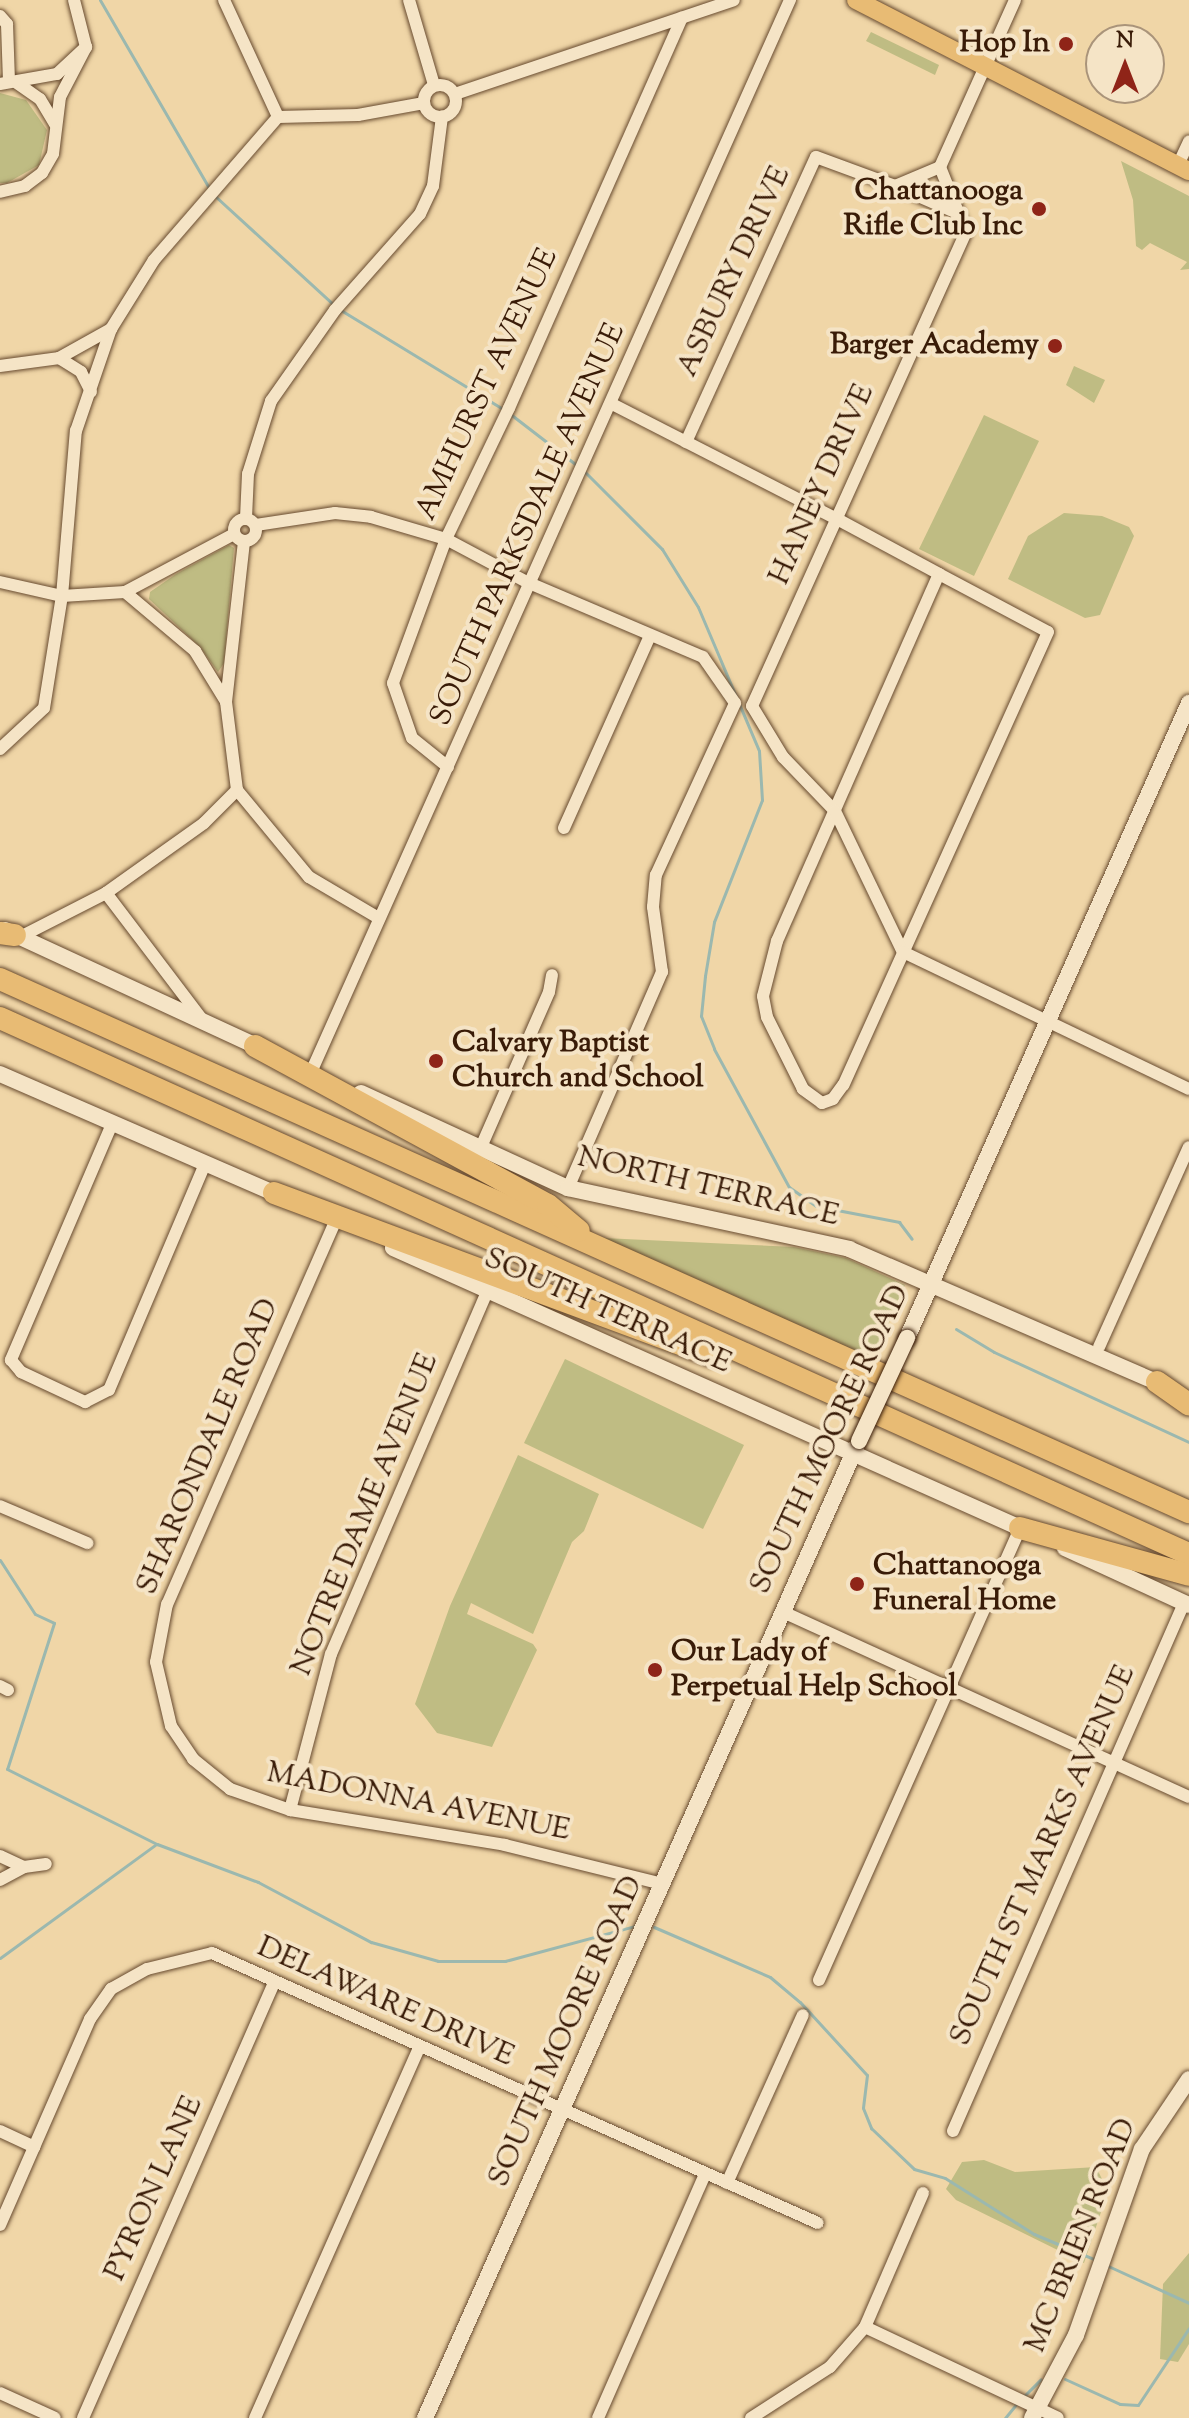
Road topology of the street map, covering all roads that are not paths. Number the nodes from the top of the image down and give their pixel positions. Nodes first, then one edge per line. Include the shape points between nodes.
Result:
1 (74, 0) edge
2 (224, 0) edge
3 (409, 0) edge
4 (734, 0) edge
5 (856, 0) edge
6 (1015, 0) edge
7 (788, 1) edge
8 (0, 16) edge
9 (682, 18) junction
10 (86, 47) junction
11 (985, 65) junction
12 (8, 83) edge
13 (434, 85) junction
14 (455, 94) junction
15 (424, 103) junction
16 (278, 117) junction
17 (442, 117) junction
18 (57, 127) junction
19 (1189, 141) edge
20 (940, 167) junction
21 (1184, 168) edge
22 (895, 186) junction
23 (0, 192) edge
24 (955, 212) junction
25 (111, 329) junction
26 (59, 358) junction
27 (0, 366) edge
28 (91, 392) junction
29 (614, 405) junction
30 (686, 442) junction
31 (837, 519) junction
32 (251, 522) junction
33 (239, 538) junction
34 (446, 539) junction
35 (939, 574) junction
36 (0, 582) edge
37 (527, 582) junction
38 (125, 592) junction
39 (62, 596) junction
40 (650, 636) junction
41 (226, 702) junction
42 (735, 703) junction
43 (1189, 703) edge
44 (752, 706) junction
45 (0, 749) edge
46 (448, 767) junction
47 (237, 790) junction
48 (835, 811) junction
49 (564, 828) dead end
50 (106, 893) junction
51 (377, 917) junction
52 (9, 933) edge
53 (903, 952) junction
54 (552, 975) dead end
55 (0, 979) edge
56 (0, 1018) edge
57 (206, 1025) junction
58 (1048, 1025) junction
59 (255, 1046) junction
60 (312, 1070) junction
61 (0, 1074) edge
62 (1189, 1089) edge
63 (112, 1124) junction
64 (481, 1147) junction
65 (1189, 1147) edge
66 (205, 1164) junction
67 (568, 1188) junction
68 (274, 1193) junction
69 (335, 1222) junction
70 (599, 1247) junction
71 (932, 1286) junction
72 (488, 1290) junction
73 (1099, 1347) dead end
74 (768, 1367) junction
75 (1157, 1382) junction
76 (1189, 1396) edge
77 (1189, 1404) edge
78 (855, 1448) junction
79 (0, 1506) edge
80 (1189, 1512) edge
81 (1020, 1528) junction
82 (87, 1543) dead end
83 (1189, 1554) edge
84 (1189, 1575) edge
85 (1186, 1604) edge
86 (783, 1612) junction
87 (948, 1689) junction
88 (162, 1698) joint
89 (1113, 1762) junction
90 (1189, 1797) edge
91 (290, 1810) junction
92 (0, 1856) edge
93 (46, 1864) dead end
94 (24, 1867) junction
95 (0, 1880) edge
96 (663, 1884) junction
97 (819, 1980) dead end
98 (275, 1981) junction
99 (803, 2015) dead end
100 (419, 2048) junction
101 (1189, 2079) edge
102 (563, 2110) junction
103 (0, 2131) edge
104 (953, 2131) dead end
105 (34, 2147) junction
106 (705, 2174) junction
107 (727, 2183) junction
108 (923, 2193) dead end
109 (818, 2223) dead end
110 (0, 2225) edge
111 (865, 2327) junction
112 (0, 2393) edge
113 (1036, 2414) edge
114 (55, 2418) edge
115 (83, 2418) edge
116 (255, 2418) edge
117 (425, 2418) edge
118 (598, 2418) edge
119 (751, 2418) edge
120 (1058, 2418) edge

1 - 10 street
2 - 16 street
3 - 13 street
4 - 9 street
5 - 11 main road
6 - 11 street
7 - 29 street, SOUTH PARKSDALE AVENUE
8 - 12 street via 7,24
9 - 14 street
9 - 34 street, AMHURST AVENUE
10 - 12 street via 57,74
10 - 18 street via 60,97
11 - 20 street
11 - 21 main road
12 - 18 street via 40,99
13 - 14 street via 448,86
13 - 15 street
14 - 17 street via 455,108
15 - 16 street via 358,115
15 - 17 street via 432,115
16 - 25 street via 154,260
17 - 32 street via 433,186 420,214 338,307 271,401 248,474
18 - 23 street via 53,154 42,173 25,186
19 - 21 street
20 - 22 street
20 - 24 street, HANEY DRIVE
22 - 24 street
22 - 30 street, ASBURY DRIVE via 816,157
24 - 31 street, HANEY DRIVE via 966,232
25 - 26 street
25 - 28 street
26 - 27 street
26 - 28 street via 81,372
28 - 39 street via 76,431 68,477
29 - 30 street
29 - 37 street, SOUTH PARKSDALE AVENUE
30 - 31 street
31 - 35 street
31 - 44 street, HANEY DRIVE
32 - 33 street via 255,537
32 - 33 street via 235,523
32 - 34 street via 335,513 371,517
33 - 38 street
33 - 41 street
34 - 37 street
34 - 46 street, AMHURST AVENUE via 393,683 412,738
35 - 48 street
35 - 53 street via 1048,632
36 - 39 street
37 - 40 street
37 - 46 street, SOUTH PARKSDALE AVENUE
38 - 39 street
38 - 41 street via 195,651
39 - 45 street via 44,708
40 - 42 street via 703,657
40 - 49 street
41 - 47 street
42 - 44 street
42 - 67 street via 656,875 653,907 662,972
43 - 58 street, SOUTH MOORE ROAD
44 - 48 street via 783,757
46 - 51 street, SOUTH PARKSDALE AVENUE
47 - 50 street via 204,823
47 - 51 street via 309,877
48 - 53 street
48 - 53 street via 777,941 763,996 784,1052 812,1099 833,1099 843,1085
50 - 52 street
50 - 57 street
51 - 60 street, SOUTH PARKSDALE AVENUE
52 - 57 street, NORTH TERRACE
53 - 58 street
54 - 64 street
55 - 70 highway
56 - 74 highway
57 - 59 street, NORTH TERRACE
58 - 62 street
58 - 71 street, SOUTH MOORE ROAD
59 - 60 street, NORTH TERRACE
59 - 70 highway via 548,1205
60 - 64 street, NORTH TERRACE
61 - 63 street, SOUTH TERRACE
63 - 66 street, SOUTH TERRACE
63 - 66 street via 11,1360 21,1372 85,1402 109,1390
64 - 67 street, NORTH TERRACE
65 - 73 street
66 - 68 street, SOUTH TERRACE
67 - 71 street, NORTH TERRACE via 806,1237
68 - 69 street, SOUTH TERRACE
68 - 74 highway via 741,1367
69 - 72 street, SOUTH TERRACE
69 - 88 street, SHARONDALE ROAD via 167,1604 156,1662
70 - 80 highway
71 - 75 street, NORTH TERRACE
71 - 78 street, SOUTH MOORE ROAD, bridge
72 - 78 street, SOUTH TERRACE
72 - 91 street, NOTRE DAME AVENUE via 331,1654
74 - 83 highway
75 - 76 street, NORTH TERRACE
75 - 77 highway
78 - 81 street, SOUTH TERRACE
78 - 86 street, SOUTH MOORE ROAD
79 - 82 street
81 - 84 highway
81 - 85 street, SOUTH TERRACE
81 - 87 street
85 - 89 street, SOUTH ST MARKS AVENUE
86 - 87 street
86 - 96 street, SOUTH MOORE ROAD
87 - 89 street
87 - 97 street
88 - 91 street, MADONNA AVENUE via 171,1726 193,1759 230,1789
89 - 90 street
89 - 104 street, SOUTH ST MARKS AVENUE
91 - 96 street, MADONNA AVENUE via 505,1845
92 - 94 street
93 - 94 street
94 - 95 street
96 - 102 street, SOUTH MOORE ROAD
98 - 100 street, DELAWARE DRIVE
98 - 105 street, DELAWARE DRIVE via 212,1953 147,1969 111,1989 90,2019
98 - 115 street, PYRON LANE
99 - 107 street
100 - 102 street, DELAWARE DRIVE
100 - 116 street
101 - 113 street, MC BRIEN ROAD via 1142,2149 1076,2335
102 - 106 street, DELAWARE DRIVE
102 - 117 street, SOUTH MOORE ROAD
103 - 105 street
105 - 110 street, DELAWARE DRIVE
106 - 107 street, DELAWARE DRIVE
106 - 118 street
107 - 109 street, DELAWARE DRIVE
108 - 111 street
111 - 113 street
111 - 119 street via 830,2367
112 - 114 street
113 - 120 street

